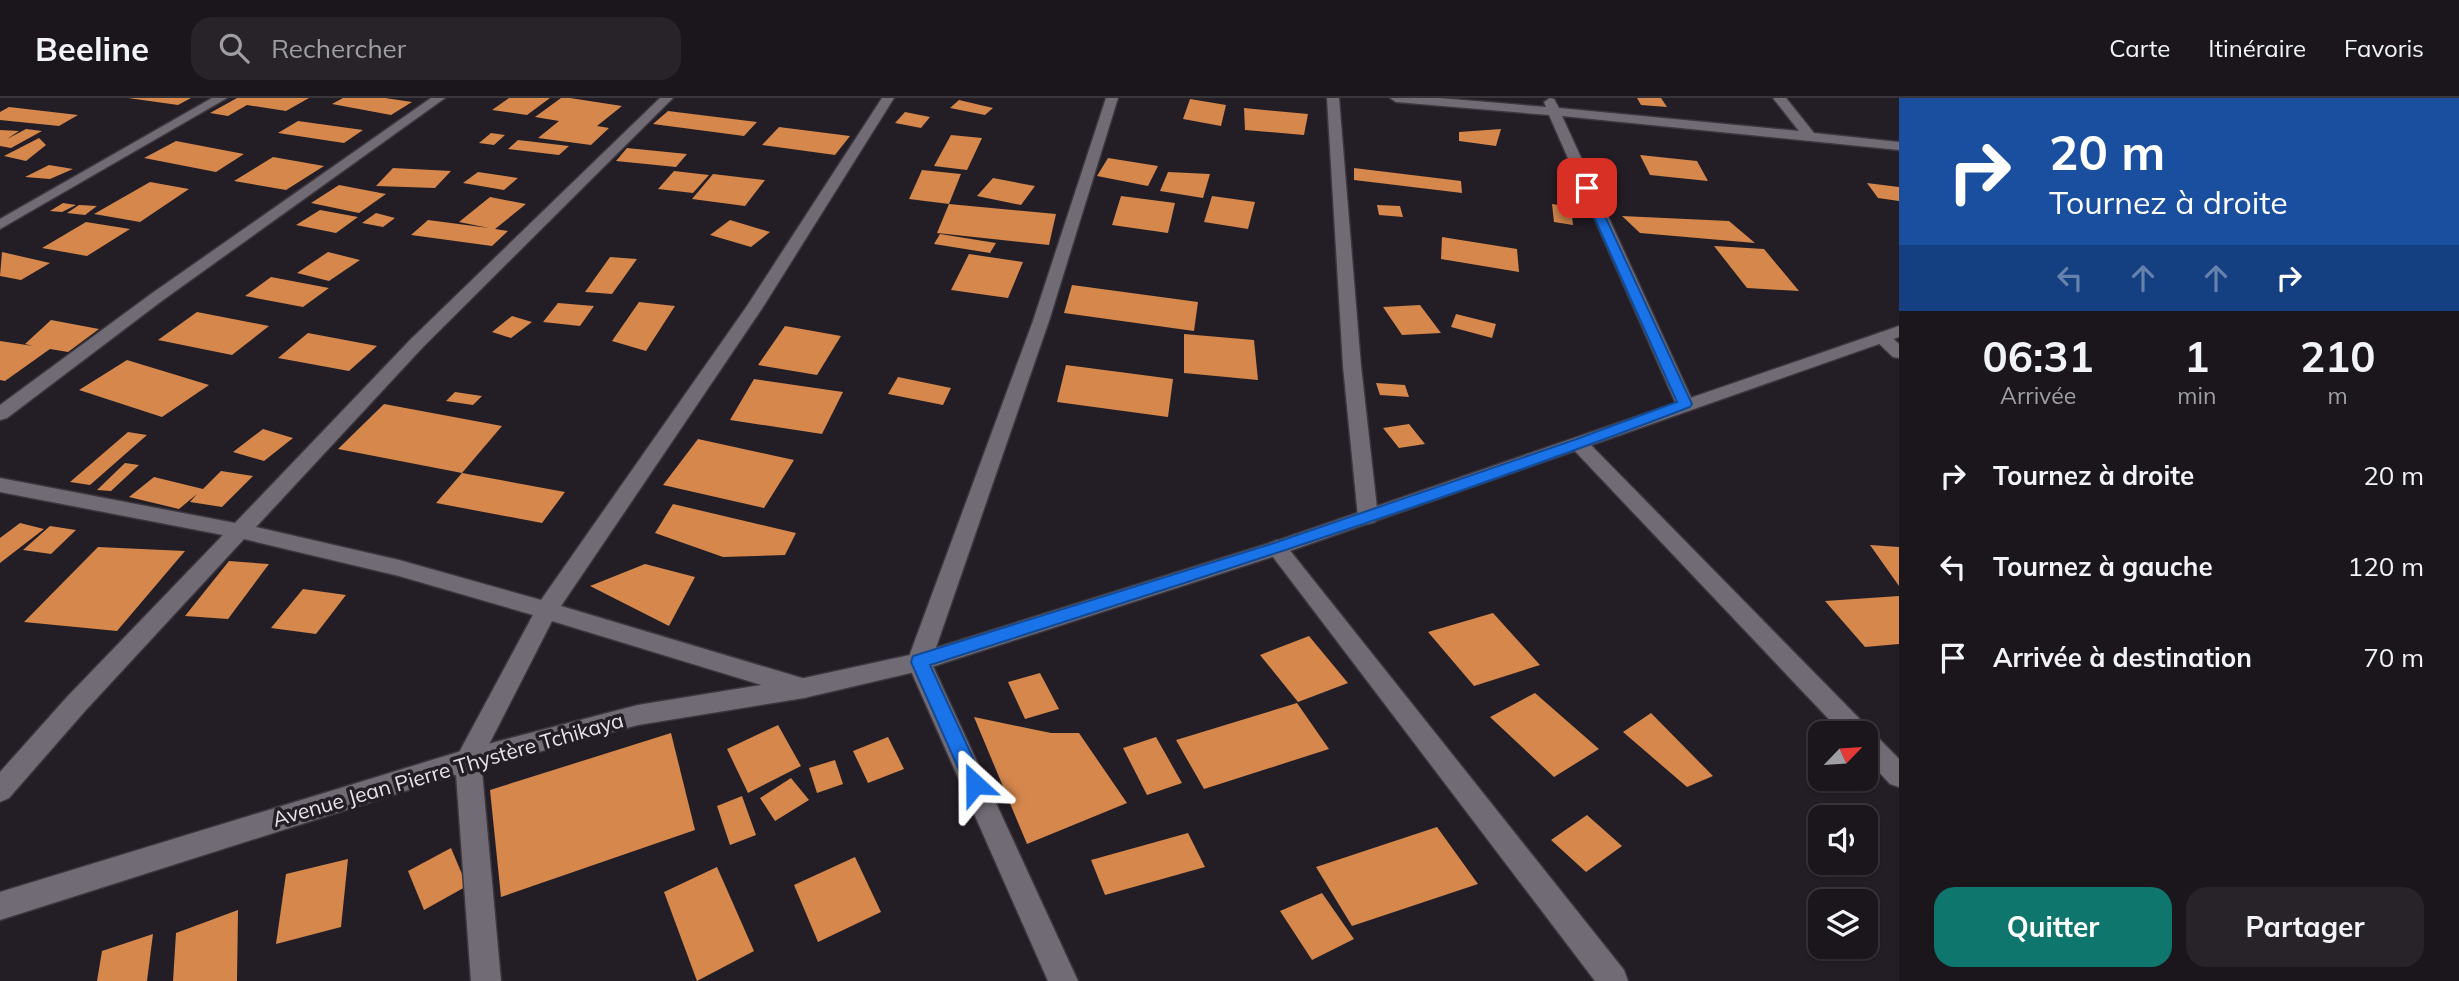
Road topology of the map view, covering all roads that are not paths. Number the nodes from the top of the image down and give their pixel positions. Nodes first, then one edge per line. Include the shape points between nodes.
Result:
1 (221, 98) edge
2 (439, 98) edge
3 (667, 98) edge
4 (888, 98) edge
5 (1112, 98) edge
6 (1333, 98) edge
7 (1396, 98) edge
8 (1779, 98) edge
9 (1551, 105) edge
10 (1810, 136) junction
11 (1899, 146) edge
12 (0, 225) edge
13 (1890, 334) edge
14 (1899, 353) edge
15 (1685, 404) junction
16 (0, 414) edge
17 (1579, 444) junction
18 (0, 485) edge
19 (1368, 517) junction
20 (242, 532) junction
21 (1277, 548) junction
22 (547, 609) junction
23 (919, 662) junction
24 (804, 688) junction
25 (1846, 721) edge
26 (1878, 754) edge
27 (468, 760) junction
28 (1899, 776) edge
29 (0, 790) edge
30 (0, 906) edge
31 (486, 981) edge
32 (1063, 981) edge
33 (1613, 981) edge

1 - 12 street
2 - 16 street
3 - 20 street via 417,343
4 - 22 street via 755,307
5 - 23 street via 1041,321
6 - 19 street
7 - 9 street
8 - 10 street
9 - 10 street
9 - 15 street
10 - 11 street
13 - 14 street
13 - 15 street, Avenue Jean Pierre Thystère Tchikaya
15 - 17 street, Avenue Jean Pierre Thystère Tchikaya
17 - 19 street, Avenue Jean Pierre Thystère Tchikaya
17 - 25 street
18 - 20 street
19 - 21 street, Avenue Jean Pierre Thystère Tchikaya
20 - 22 street via 396,567
20 - 29 street
21 - 23 street, Avenue Jean Pierre Thystère Tchikaya
21 - 33 street
22 - 24 street
22 - 27 street
23 - 24 street, Avenue Jean Pierre Thystère Tchikaya
23 - 32 street
24 - 27 street, Avenue Jean Pierre Thystère Tchikaya via 638,715
26 - 28 street
27 - 30 street, Avenue Jean Pierre Thystère Tchikaya
27 - 31 street

